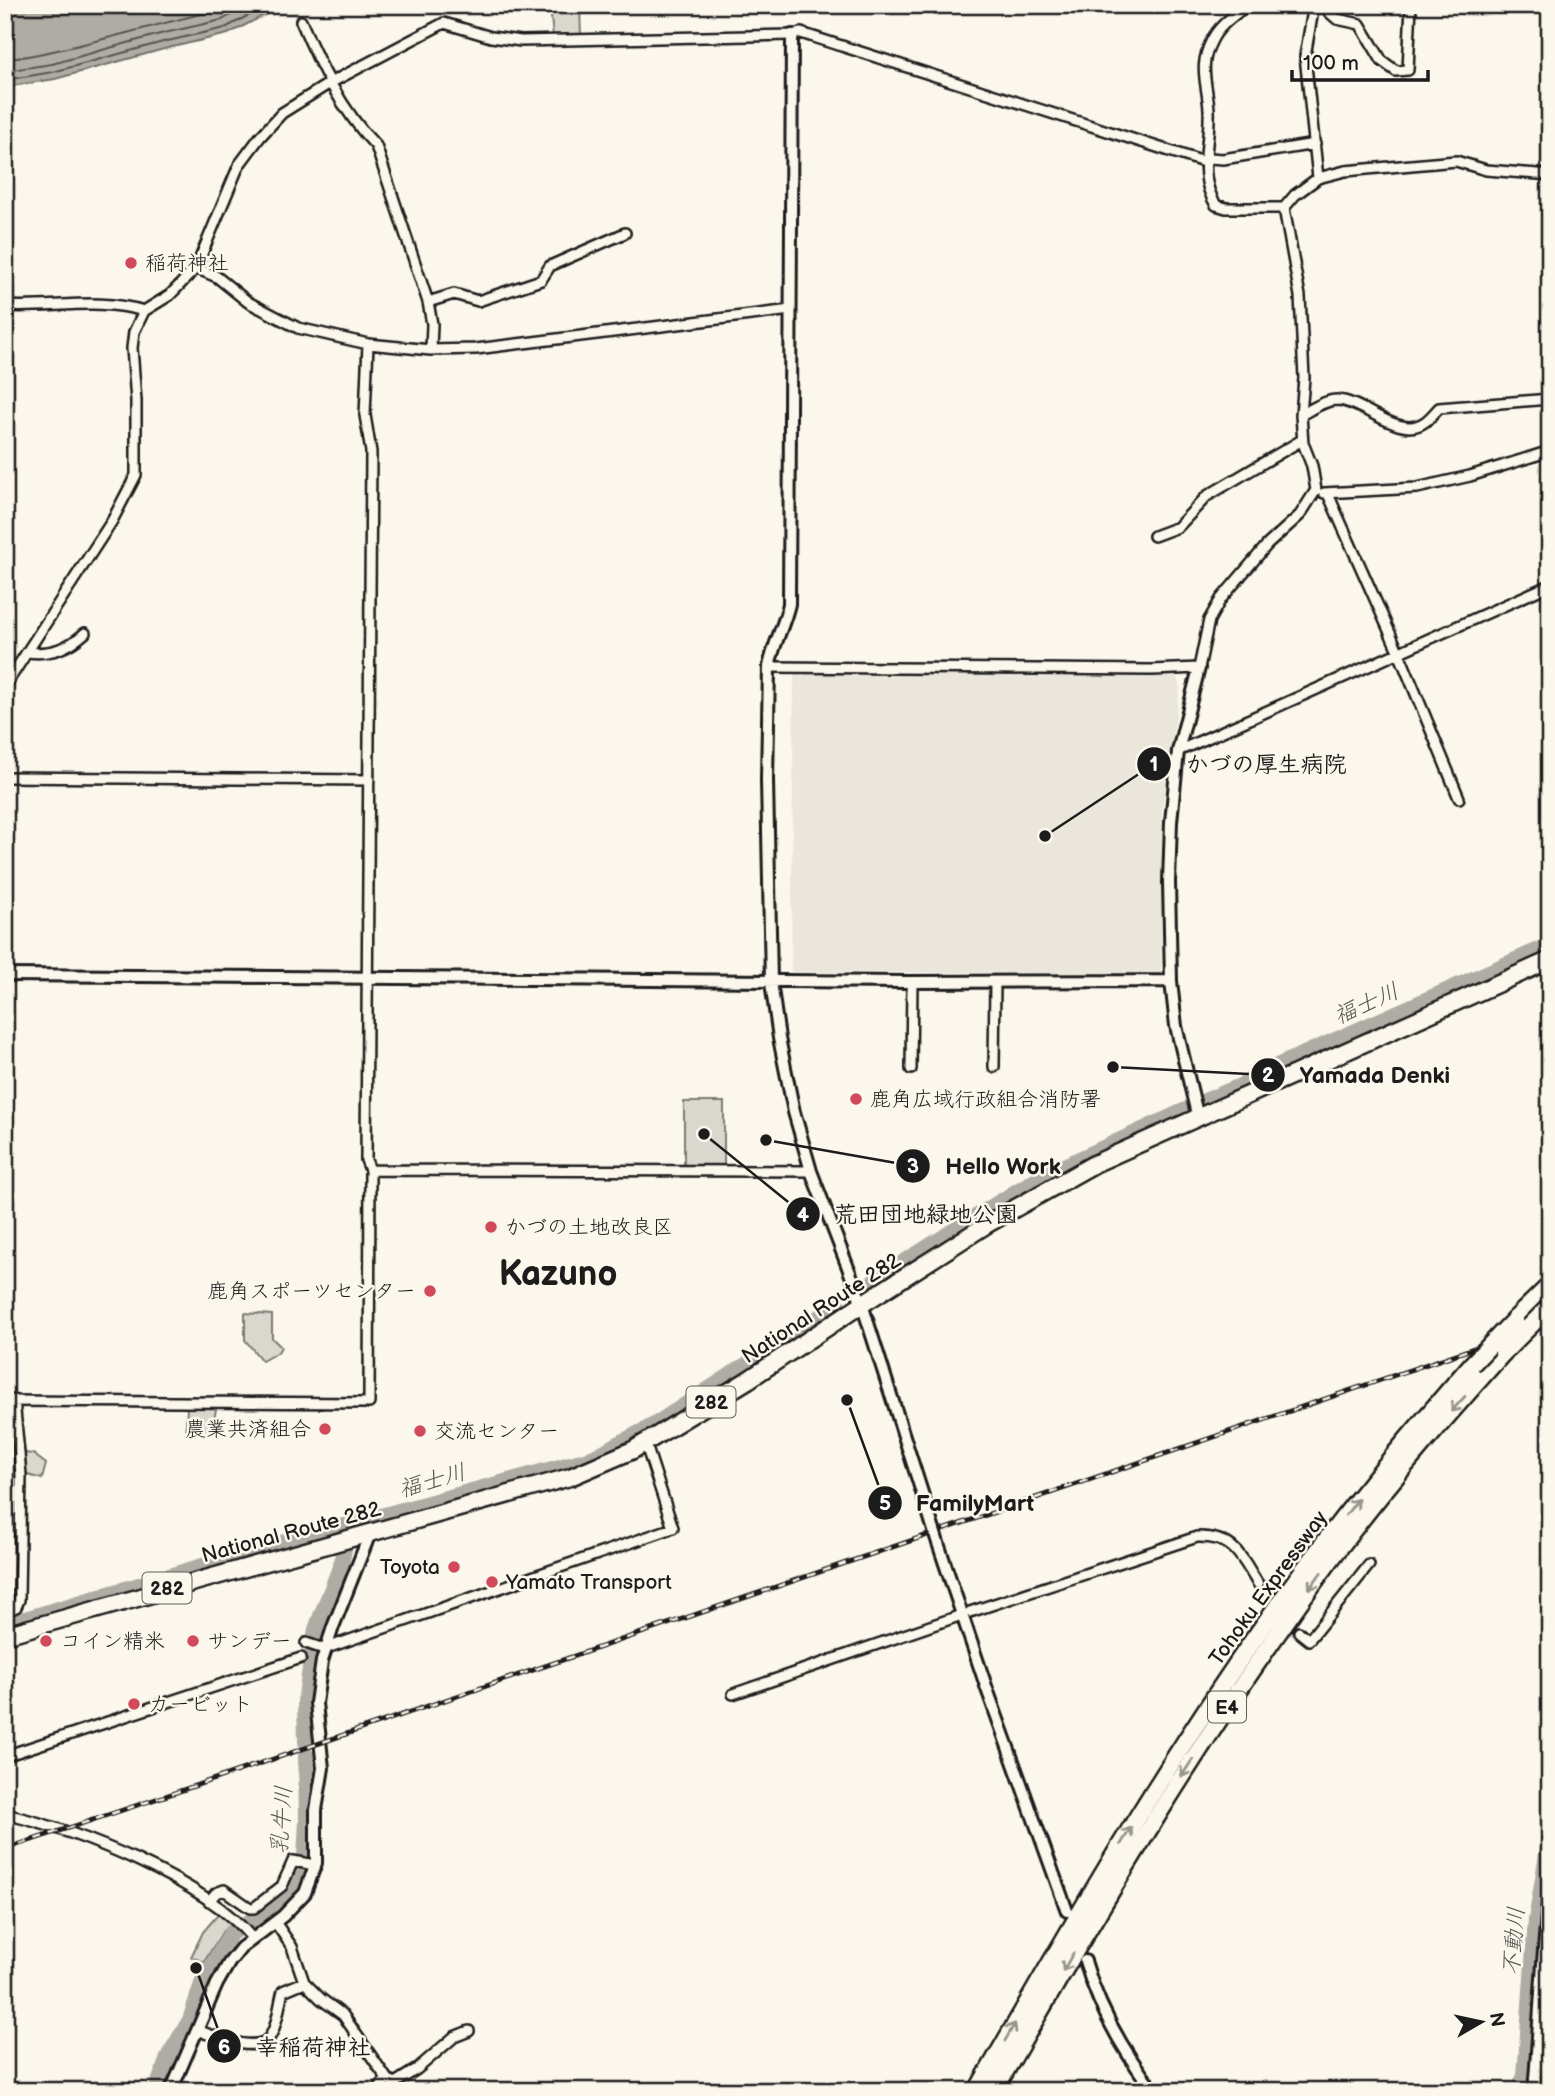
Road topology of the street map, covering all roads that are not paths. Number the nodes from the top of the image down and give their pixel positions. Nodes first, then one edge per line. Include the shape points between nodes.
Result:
1 (1247, 5) edge
2 (1314, 5) edge
3 (1321, 5) edge
4 (1411, 5) edge
5 (301, 21) dead end
6 (792, 35) junction
7 (330, 83) junction
8 (1315, 144) junction
9 (1204, 162) junction
10 (1550, 175) edge
11 (1318, 178) junction
12 (1284, 208) junction
13 (625, 233) dead end
14 (196, 268) junction
15 (428, 302) junction
16 (5, 306) edge
17 (791, 310) junction
18 (144, 311) junction
19 (368, 344) junction
20 (431, 350) junction
21 (1550, 399) edge
22 (1301, 415) junction
23 (1303, 440) junction
24 (1550, 451) edge
25 (1316, 490) junction
26 (1328, 494) junction
27 (1154, 536) dead end
28 (1550, 584) edge
29 (85, 633) dead end
30 (28, 652) junction
31 (1399, 653) junction
32 (769, 667) junction
33 (1199, 667) junction
34 (5, 686) edge
35 (1178, 751) junction
36 (5, 777) edge
37 (369, 780) junction
38 (1459, 798) dead end
39 (1550, 960) edge
40 (5, 975) edge
41 (368, 979) junction
42 (1171, 981) junction
43 (771, 982) junction
44 (912, 982) junction
45 (995, 982) junction
46 (994, 1067) dead end
47 (911, 1069) dead end
48 (1198, 1118) junction
49 (370, 1170) junction
50 (811, 1171) junction
51 (1550, 1286) edge
52 (862, 1304) junction
53 (1550, 1306) edge
54 (10, 1400) edge
55 (645, 1442) junction
56 (367, 1533) junction
57 (1369, 1565) dead end
58 (1258, 1584) tunnel mouth
59 (5, 1612) edge
60 (970, 1612) dead end
61 (956, 1617) dead end
62 (1299, 1632) dead end
63 (5, 1635) edge
64 (306, 1643) dead end
65 (322, 1648) junction
66 (301, 1657) dead end
67 (733, 1694) dead end
68 (5, 1756) edge
69 (5, 1814) edge
70 (315, 1865) junction
71 (1550, 1886) edge
72 (209, 1901) junction
73 (1067, 1910) dead end
74 (275, 1922) junction
75 (252, 1938) junction
76 (1084, 1961) dead end
77 (304, 1982) junction
78 (197, 2030) junction
79 (469, 2031) dead end
80 (395, 2084) edge
81 (171, 2091) edge
82 (376, 2091) edge
83 (976, 2091) edge
84 (994, 2091) edge
85 (1154, 2091) edge
86 (1534, 2091) edge

1 - 9 street via 1212,39 1202,68 1209,111
2 - 8 street via 1305,56
3 - 4 street via 1337,19 1360,24 1382,61 1396,71 1408,70
5 - 7 street
6 - 7 street via 521,41 444,23
6 - 9 street via 813,35
6 - 17 street
7 - 14 street via 282,113 239,165
7 - 15 street via 376,146
8 - 9 street
8 - 11 street
9 - 12 street via 1216,205
10 - 11 street via 1486,170 1456,161 1345,171
11 - 12 street
12 - 22 street via 1300,296
13 - 15 street via 550,266 541,280 478,301 454,294
14 - 18 street via 170,295
14 - 19 street via 298,328
15 - 20 street
16 - 18 street via 105,303
17 - 20 street via 477,349
17 - 32 street via 789,604
18 - 30 street via 132,348 136,475 113,521
19 - 20 street
19 - 37 street
21 - 22 street via 1439,408 1422,424 1405,428 1338,400
22 - 23 street
23 - 25 street
23 - 27 street via 1207,496 1178,527
24 - 26 street via 1417,488
25 - 26 street
25 - 33 street via 1300,515 1221,599 1209,620
26 - 31 street
28 - 31 street
29 - 30 street via 64,649
30 - 34 street
31 - 35 street
31 - 38 street
32 - 33 street
32 - 43 street
33 - 35 street
35 - 42 street via 1169,882
36 - 37 street
37 - 41 street
39 - 48 highway, National Route 282 / 282
40 - 41 street
41 - 43 street
41 - 49 street via 366,1160
42 - 45 street
42 - 48 street via 1176,1026
43 - 44 street
43 - 50 street via 794,1112
44 - 45 street
44 - 47 street
45 - 46 street
48 - 52 highway, National Route 282 / 282 via 1033,1196
49 - 50 street
49 - 54 street via 369,1404
50 - 52 street
83 -> 51 highway, Tohoku Expressway / E4, bridge via 1127,1834 1245,1653 1328,1537 1414,1430
52 - 55 highway, National Route 282 / 282
52 - 73 street, bridge via 987,1689
53 -> 84 highway, Tohoku Expressway / E4, bridge via 1386,1488 1259,1661 1140,1842
54 - 59 street via 21,1475 19,1600
55 - 56 highway, National Route 282 / 282 via 570,1476
55 - 65 street via 673,1528
56 - 63 highway, National Route 282 / 282
56 - 65 street
57 - 62 street via 1309,1640
58 - 60 street via 1242,1556 1217,1537 1197,1537
61 - 67 street
64 - 65 street
65 - 70 street via 316,1703 323,1769 316,1810
66 - 68 street
69 - 72 street via 122,1854 176,1879
70 - 72 street via 293,1861 282,1886 254,1908 224,1890
70 - 74 street via 305,1893
71 - 86 street
72 - 75 street via 237,1920
74 - 75 street
74 - 77 street via 292,1947
75 - 78 street via 217,1984
76 - 85 street via 1115,2036
77 - 78 street via 283,1991 266,2041 238,2045
77 - 80 street via 343,2015
78 - 81 street
79 - 80 street via 454,2037
80 - 82 street

